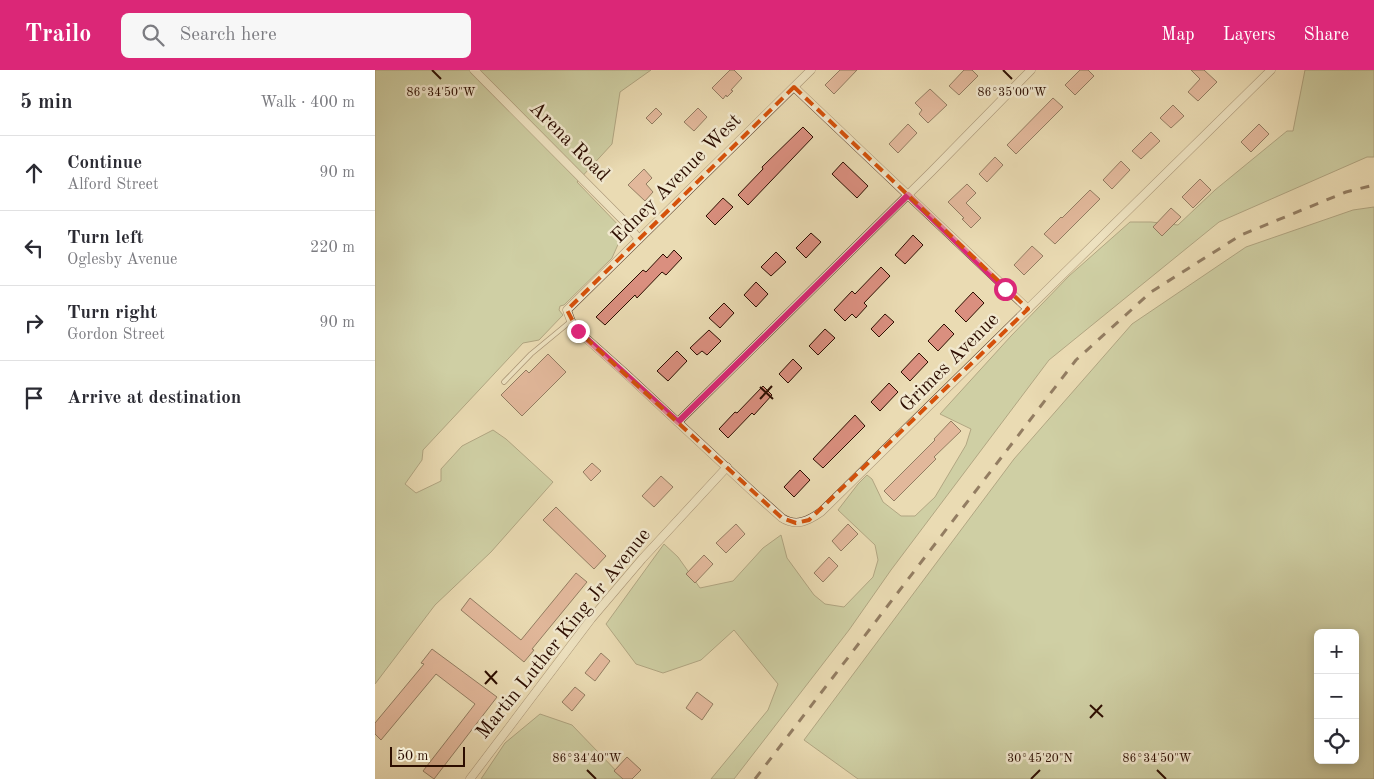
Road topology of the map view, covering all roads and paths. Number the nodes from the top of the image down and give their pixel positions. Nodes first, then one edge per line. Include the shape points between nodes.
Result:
1 (474, 70) edge
2 (811, 70) edge
3 (1031, 70) edge
4 (1271, 70) edge
5 (793, 87) junction
6 (908, 195) junction
7 (639, 239) junction
8 (1027, 310) junction
9 (571, 321) junction
10 (504, 382) dead end
11 (678, 422) junction
12 (727, 467) junction
13 (470, 779) edge

1 - 7 street, Arena Road
2 - 5 street, Edney Avenue West
3 - 6 street
4 - 8 street, Grimes Avenue
5 - 6 street
5 - 7 street, Edney Avenue West
6 - 8 street
6 - 11 street
7 - 9 street, Edney Avenue West via 567,310
8 - 12 street, Grimes Avenue via 821,512 809,520 796,523 786,520
9 - 10 lane via 531,354
9 - 11 street, Grimes Avenue
11 - 12 street, Grimes Avenue
12 - 13 street, Martin Luther King Jr Avenue via 591,620

